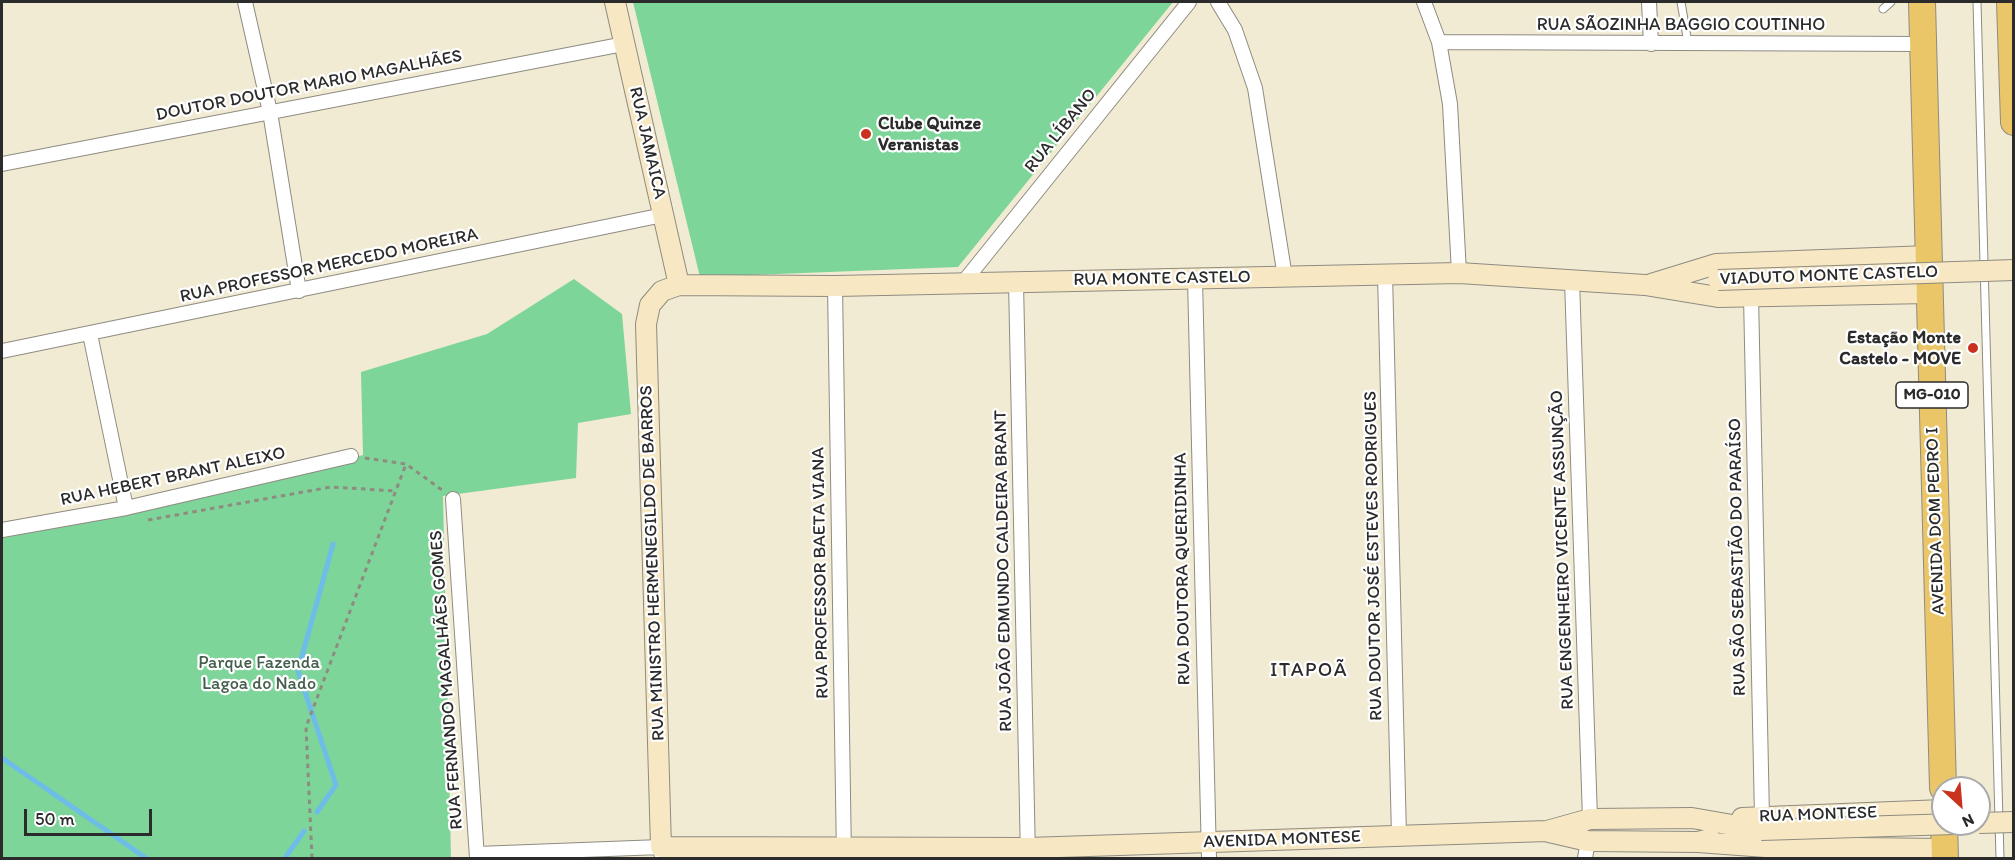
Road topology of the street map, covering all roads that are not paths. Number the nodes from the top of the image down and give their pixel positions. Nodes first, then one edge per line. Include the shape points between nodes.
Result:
1 (245, 2) edge
2 (615, 2) edge
3 (1189, 2) edge
4 (1218, 2) edge
5 (1425, 2) edge
6 (1649, 2) edge
7 (1891, 2) edge
8 (1922, 2) edge
9 (1977, 2) edge
10 (2010, 2) edge
11 (1682, 5) edge
12 (1883, 9) dead end
13 (1439, 42) junction
14 (1688, 43) junction
15 (624, 44) junction
16 (1651, 44) junction
17 (1922, 44) junction
18 (270, 112) junction
19 (2013, 122) edge
20 (2, 165) edge
21 (663, 215) junction
22 (1929, 256) junction
23 (2013, 270) edge
24 (1459, 273) junction
25 (1385, 274) junction
26 (1286, 277) junction
27 (1195, 279) junction
28 (1572, 280) junction
29 (1016, 282) junction
30 (962, 284) junction
31 (679, 285) junction
32 (1645, 285) junction
33 (835, 286) junction
34 (299, 291) junction
35 (1929, 293) junction
36 (1750, 296) junction
37 (90, 334) junction
38 (2, 351) edge
39 (351, 456) road end
40 (453, 499) road end
41 (126, 508) junction
42 (2, 530) edge
43 (1943, 776) edge
44 (1931, 812) edge
45 (1692, 818) joint
46 (1590, 819) junction
47 (2013, 822) edge
48 (1991, 823) edge
49 (1931, 825) edge
50 (1546, 831) junction
51 (1399, 836) junction
52 (1762, 836) edge
53 (1944, 836) edge
54 (1698, 842) joint
55 (1208, 850) edge
56 (1586, 850) edge
57 (661, 853) edge
58 (1028, 853) edge
59 (844, 854) edge
60 (1945, 854) edge
61 (477, 856) edge
62 (2000, 858) edge

1 - 18 street
2 - 15 street, RUA JAMAICA
3 - 30 street, RUA LÍBANO
4 - 26 street via 1234,30 1255,88
5 - 13 street
6 - 16 street
7 - 12 lane
8 - 17 highway, AVENIDA DOM PEDRO I / MG-010
9 - 62 lane
10 - 19 highway
11 - 14 lane
13 - 16 street, RUA SÃOZINHA BAGGIO COUTINHO
13 - 24 street via 1450,104
14 - 16 street, RUA SÃOZINHA BAGGIO COUTINHO
14 - 17 street, RUA SÃOZINHA BAGGIO COUTINHO
15 - 18 street, DOUTOR DOUTOR MARIO MAGALHÃES
15 - 21 street, RUA JAMAICA
17 - 22 highway, AVENIDA DOM PEDRO I / MG-010
18 - 20 street, DOUTOR DOUTOR MARIO MAGALHÃES
18 - 34 street
21 - 31 street, RUA JAMAICA
21 - 34 street, RUA PROFESSOR MERCEDO MOREIRA
22 - 32 street, RUA MONTE CASTELO via 1716,264
22 - 35 highway, AVENIDA DOM PEDRO I / MG-010
23 - 32 street, VIADUTO MONTE CASTELO, bridge
24 - 25 street, RUA MONTE CASTELO
24 - 28 street, RUA MONTE CASTELO
25 - 26 street, RUA MONTE CASTELO
25 - 51 street, RUA DOUTOR JOSÉ ESTEVES RODRIGUES
26 - 27 street, RUA MONTE CASTELO
27 - 29 street, RUA MONTE CASTELO
27 - 55 street, RUA DOUTORA QUERIDINHA
28 - 32 street, RUA MONTE CASTELO
28 - 46 street, RUA ENGENHEIRO VICENTE ASSUNÇÃO
29 - 30 street, RUA MONTE CASTELO
29 - 58 street, RUA JOÃO EDMUNDO CALDEIRA BRANT
30 - 33 street, RUA MONTE CASTELO
31 - 33 street, RUA MONTE CASTELO
31 - 57 street, RUA MINISTRO HERMENEGILDO DE BARROS via 662,291 650,305 645,324
32 - 36 street, RUA MONTE CASTELO via 1718,297
33 - 59 street, RUA PROFESSOR BAETA VIANA
34 - 37 street, RUA PROFESSOR MERCEDO MOREIRA
35 - 36 street, RUA MONTE CASTELO
35 - 43 highway, AVENIDA DOM PEDRO I / MG-010
36 - 52 street, RUA SÃO SEBASTIÃO DO PARAÍSO
37 - 38 street, RUA PROFESSOR MERCEDO MOREIRA
37 - 41 street
39 - 41 street, RUA HEBERT BRANT ALEIXO
40 - 61 street, RUA FERNANDO MAGALHÃES GOMES
41 - 42 street, RUA HEBERT BRANT ALEIXO
44 - 52 street, RUA MONTESE
45 - 46 street, AVENIDA MONTESE
45 - 52 street, RUA MONTESE
46 - 50 street, AVENIDA MONTESE
47 - 48 street, bridge
49 - 52 street, bridge
50 - 51 street, AVENIDA MONTESE
50 - 56 street, AVENIDA MONTESE
51 - 55 street, AVENIDA MONTESE
52 - 54 street, RUA MONTESE
52 - 60 street, RUA MONTESE
53 - 60 highway
54 - 56 street, AVENIDA MONTESE
55 - 58 street, AVENIDA MONTESE
57 - 59 street, AVENIDA MONTESE
57 - 61 street, AVENIDA MONTESE
58 - 59 street, AVENIDA MONTESE

